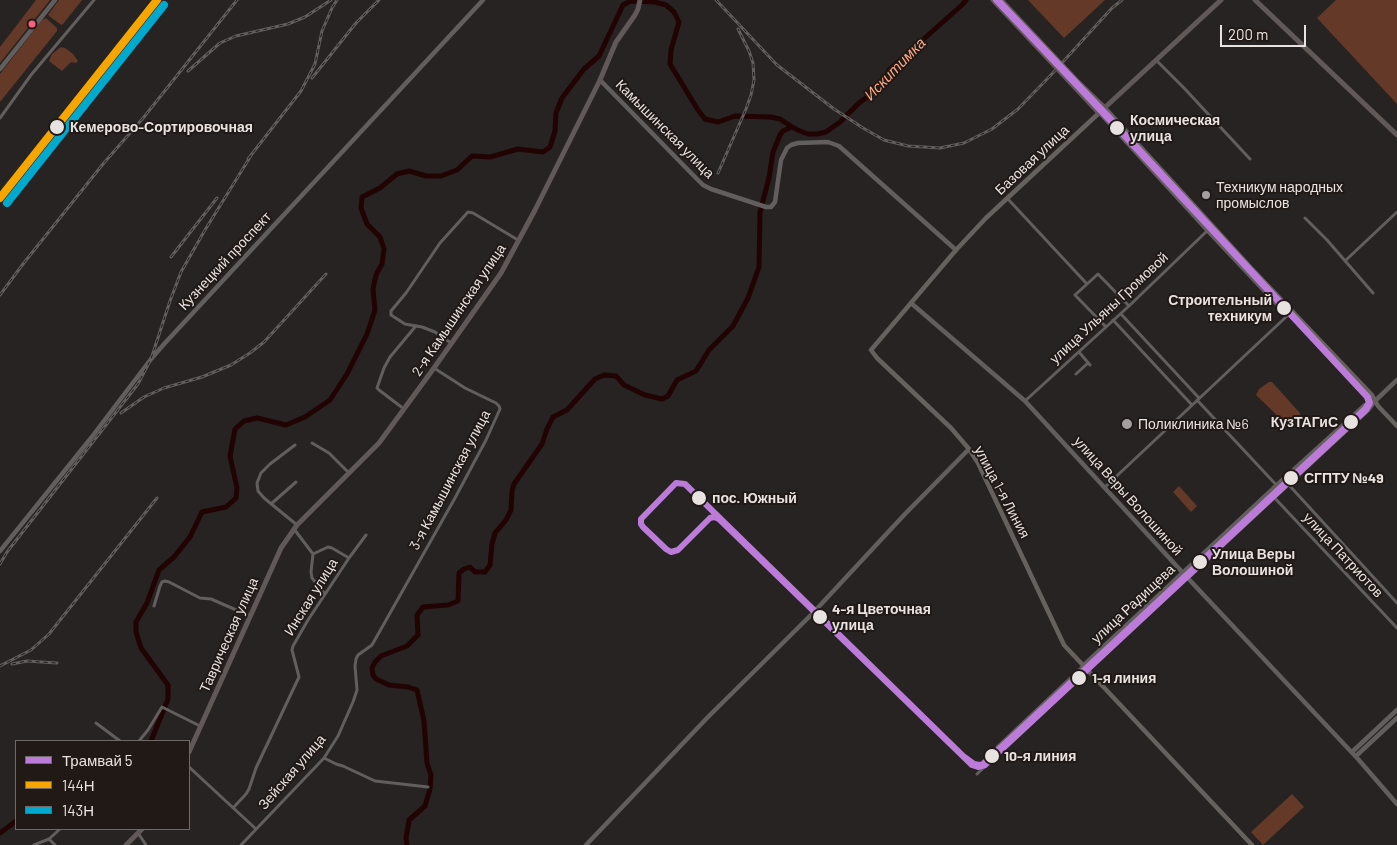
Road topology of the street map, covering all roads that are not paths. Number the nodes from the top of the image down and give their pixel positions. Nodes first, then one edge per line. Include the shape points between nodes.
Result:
1 (55, 0) edge
2 (94, 0) edge
3 (483, 0) edge
4 (640, 0) edge
5 (993, 0) edge
6 (1001, 0) edge
7 (1221, 0) edge
8 (1255, 0) edge
9 (1157, 60) junction
10 (1054, 61) junction
11 (1062, 69) junction
12 (0, 70) edge
13 (600, 80) junction
14 (1105, 108) junction
15 (1099, 113) junction
16 (0, 118) edge
17 (1397, 134) edge
18 (1250, 159) dead end
19 (1007, 198) junction
20 (1397, 212) edge
21 (1305, 218) dead end
22 (1207, 230) junction
23 (519, 241) junction
24 (956, 250) junction
25 (1345, 261) junction
26 (1087, 284) junction
27 (1373, 293) dead end
28 (912, 303) junction
29 (1129, 306) junction
30 (1121, 314) junction
31 (1113, 320) junction
32 (415, 326) junction
33 (1106, 327) junction
34 (450, 343) junction
35 (872, 350) joint
36 (1078, 352) junction
37 (434, 368) junction
38 (1076, 374) dead end
39 (1397, 380) edge
40 (1198, 399) junction
41 (1375, 400) junction
42 (1025, 401) junction
43 (1192, 405) junction
44 (404, 410) junction
45 (1397, 426) edge
46 (312, 443) dead end
47 (294, 445) dead end
48 (969, 449) junction
49 (349, 473) junction
50 (296, 482) dead end
51 (1277, 484) junction
52 (1288, 484) junction
53 (1106, 487) junction
54 (1281, 490) junction
55 (1269, 492) junction
56 (1274, 497) junction
57 (271, 504) junction
58 (296, 527) junction
59 (366, 535) dead end
60 (0, 551) edge
61 (313, 554) junction
62 (349, 558) junction
63 (1183, 573) junction
64 (410, 577) joint
65 (1187, 577) junction
66 (325, 594) junction
67 (1397, 602) edge
68 (154, 606) dead end
69 (250, 616) junction
70 (1397, 628) edge
71 (1084, 666) junction
72 (1089, 670) junction
73 (1397, 710) edge
74 (1397, 718) edge
75 (96, 723) dead end
76 (1386, 724) junction
77 (200, 726) junction
78 (119, 740) edge
79 (140, 740) edge
80 (997, 747) dead end
81 (190, 750) edge
82 (1352, 752) junction
83 (1356, 756) junction
84 (324, 758) junction
85 (190, 768) edge
86 (977, 774) dead end
87 (428, 787) dead end
88 (1397, 804) edge
89 (233, 808) junction
90 (256, 829) junction
91 (59, 830) dead end
92 (140, 831) edge
93 (49, 839) junction
94 (34, 845) edge
95 (55, 845) edge
96 (126, 845) edge
97 (146, 845) edge
98 (241, 845) edge
99 (586, 845) edge
100 (1252, 845) edge

1 - 12 street
2 - 16 street via 31,75
3 - 60 street, Кузнецкий проспект via 165,343
4 - 13 main road, 2-я Камышинская улица via 616,42
5 - 10 main road
6 - 10 main road
7 - 9 main road, Базовая улица
8 - 17 main road
9 - 14 main road, Базовая улица
9 - 18 street
10 - 11 main road
11 - 14 main road
11 - 15 main road
13 - 23 main road, 2-я Камышинская улица
13 - 24 street, Камышинская улица via 703,185 711,189 766,207 773,206 781,160 787,148 798,143 828,142 839,146
14 - 15 main road, Базовая улица
14 - 41 main road
15 - 19 main road, Базовая улица
15 - 22 street
19 - 24 main road, Базовая улица
19 - 26 street
20 - 25 street
21 - 25 street
22 - 29 street, улица Ульяны Громовой
22 - 40 street via 1288,316
23 - 32 street via 468,212 440,243 391,311 395,318
23 - 34 main road, 2-я Камышинская улица via 501,273
24 - 28 main road, Базовая улица
25 - 27 street
26 - 29 street via 1098,274
26 - 33 street via 1075,295
28 - 35 main road, Базовая улица
28 - 42 street, улица Веры Волошиной
29 - 30 street, улица Ульяны Громовой
30 - 31 street, улица Ульяны Громовой
30 - 40 street
31 - 33 street, улица Ульяны Громовой
31 - 43 street
32 - 34 street via 435,332
32 - 44 street via 387,362 377,388
33 - 36 street, улица Ульяны Громовой
34 - 37 main road, 2-я Камышинская улица
35 - 48 main road, улица 1-я Линия
36 - 38 street via 1089,364
36 - 42 street, улица Ульяны Громовой
37 - 44 main road, 2-я Камышинская улица
37 - 64 street, 3-я Камышинская улица via 496,403 500,409 449,510
39 - 41 street, улица Радищева
40 - 43 street
40 - 51 street
41 - 45 main road
41 - 51 street, улица Радищева via 1365,405
41 - 52 street, улица Радищева
42 - 53 street, улица Веры Волошиной
43 - 53 street
44 - 49 main road, 2-я Камышинская улица via 379,443
46 - 49 street via 329,453
47 - 57 street via 261,473 257,483 258,491
48 - 71 main road, улица 1-я Линия via 987,480 1064,645
48 - 99 street
49 - 58 main road, 2-я Камышинская улица
50 - 57 street
51 - 54 street
51 - 55 street, улица Радищева
52 - 54 street, улица Радищева
52 - 67 street, улица Патриотов
53 - 63 street, улица Веры Волошиной
54 - 56 street, улица Радищева
55 - 56 street, улица Патриотов
55 - 63 street, улица Радищева
56 - 65 street, улица Радищева
56 - 70 street, улица Патриотов
57 - 58 street
58 - 61 street
58 - 69 main road, Таврическая улица via 281,548
59 - 62 street, Инская улица
61 - 62 street via 328,547
61 - 66 street via 312,578
62 - 66 street, Инская улица
63 - 65 street, улица Веры Волошиной
63 - 71 street, улица Радищева
64 - 84 street, Зейская улица via 372,645 356,659 357,690 338,736
65 - 72 street, улица Радищева
65 - 82 street, улица Веры Волошиной
66 - 89 street, Инская улица via 293,646 299,677 249,789
68 - 69 street via 160,586 165,581
69 - 77 main road, Таврическая улица
71 - 72 main road, улица 1-я Линия
71 - 80 street
72 - 86 street, улица Радищева
72 - 100 main road
73 - 76 street
74 - 76 street
75 - 78 street
76 - 82 street
76 - 83 street
77 - 79 street via 162,708
77 - 81 main road, Таврическая улица
82 - 83 street, улица Веры Волошиной
83 - 88 street, улица Веры Волошиной
84 - 87 street via 375,781
84 - 90 street, Зейская улица
85 - 89 street
89 - 90 street
90 - 98 street, Зейская улица
91 - 93 street
92 - 96 main road
92 - 97 street
93 - 94 street
93 - 95 street

